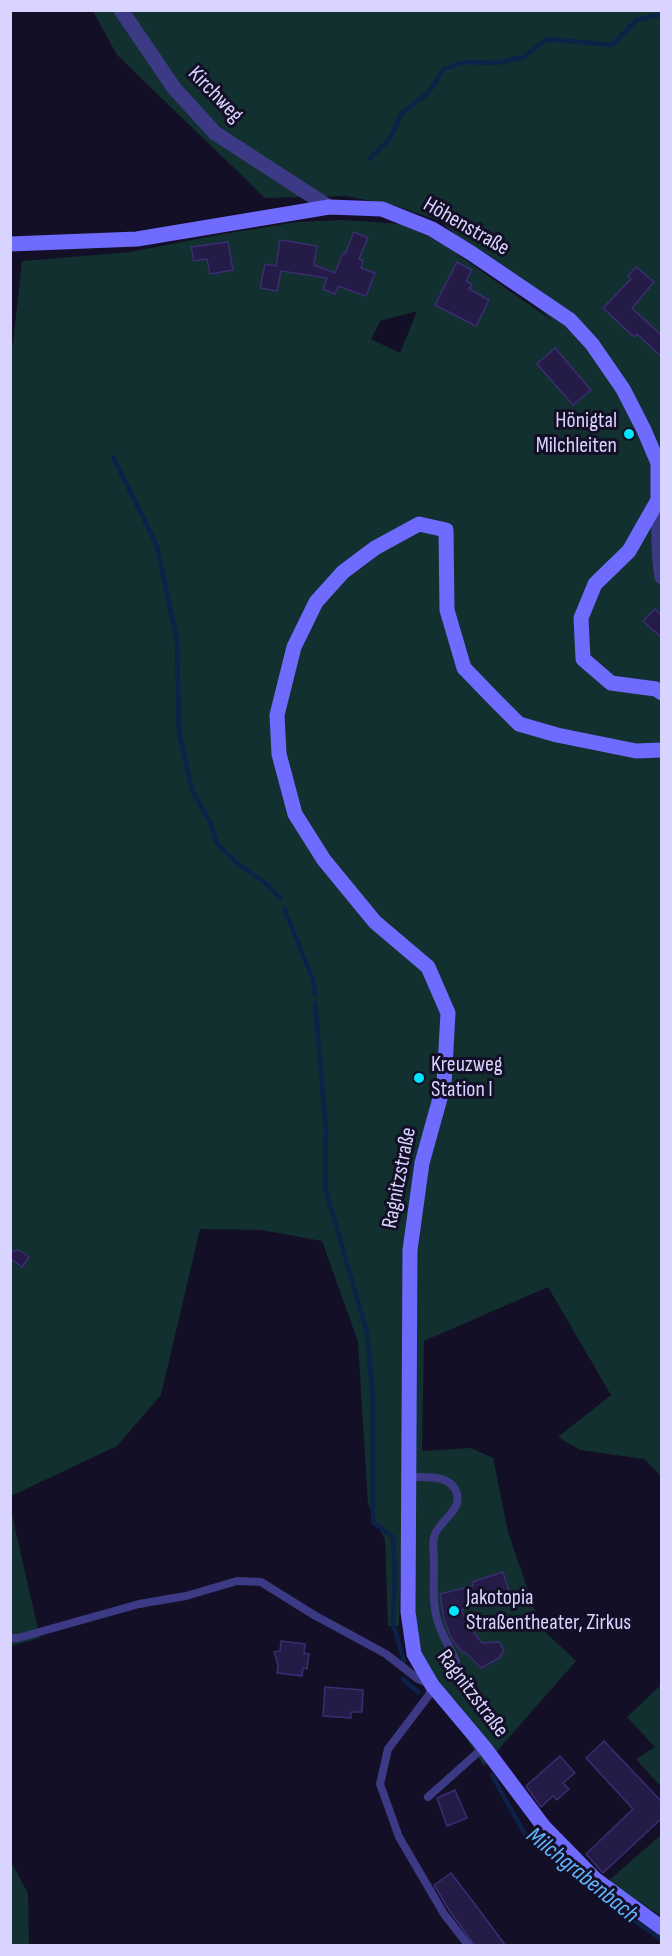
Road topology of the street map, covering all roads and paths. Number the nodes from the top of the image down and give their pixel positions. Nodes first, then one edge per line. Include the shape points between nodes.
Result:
1 (121, 10) edge
2 (329, 207) junction
3 (10, 244) edge
4 (658, 500) junction
5 (662, 577) edge
6 (662, 693) edge
7 (662, 750) edge
8 (409, 1477) junction
9 (10, 1638) edge
10 (456, 1660) dead end
11 (432, 1685) junction
12 (484, 1747) junction
13 (428, 1797) dead end
14 (662, 1928) edge
15 (470, 1946) edge

1 - 2 street, Kirchweg via 174,88 215,133
2 - 3 main road, Höhenstraße via 137,239
2 - 4 main road, Höhenstraße via 382,208 432,229 570,320 623,389 644,430 658,463
4 - 5 street, Höhenstraße
4 - 6 main road via 629,551 595,584 581,618 583,659 611,683
7 - 8 main road, Ragnitzstraße via 636,751 519,724 496,701 465,668 447,610 446,530 419,524 375,548 343,572 316,602 294,646 277,715 279,754 295,814 324,860 375,922 428,967 448,1013 444,1084 422,1163 410,1250
8 - 10 lane via 440,1478 456,1489 458,1496 434,1536 436,1616
8 - 11 main road, Ragnitzstraße via 408,1612 414,1654
9 - 11 lane via 237,1581 261,1582
11 - 12 main road, Ragnitzstraße
11 - 15 lane via 429,1695 388,1749 380,1784 399,1838 444,1914
12 - 13 lane
12 - 14 main road, Ragnitzstraße via 544,1827 595,1879

